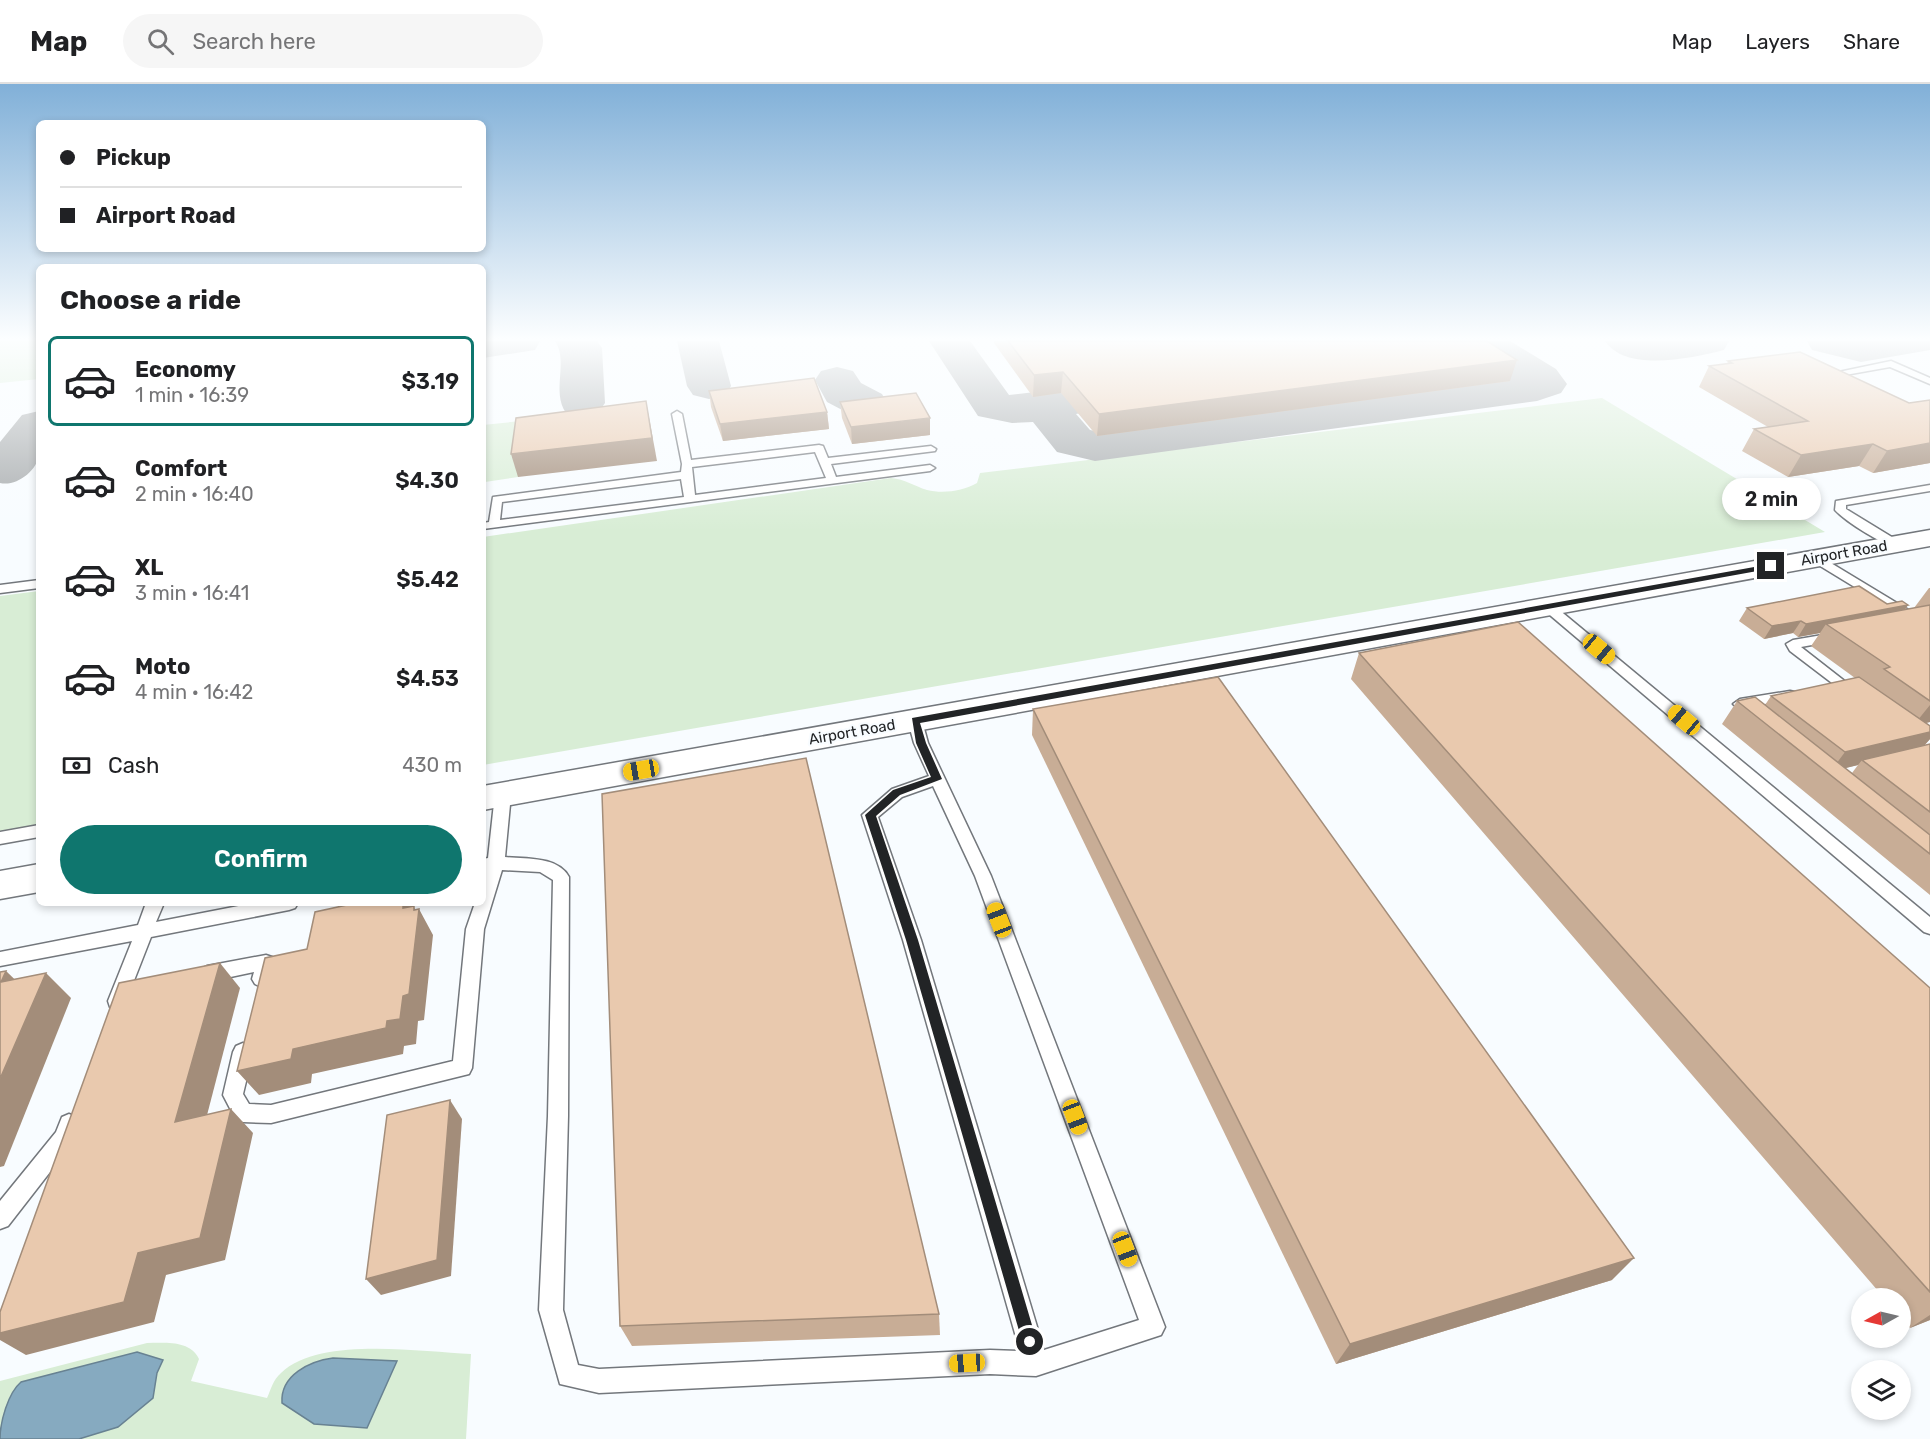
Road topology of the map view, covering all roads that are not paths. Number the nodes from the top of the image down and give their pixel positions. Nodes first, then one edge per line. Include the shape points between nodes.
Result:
1 (677, 414) dead end
2 (931, 449) dead end
3 (824, 462) junction
4 (930, 468) dead end
5 (687, 469) junction
6 (832, 481) junction
7 (1930, 488) edge
8 (690, 499) junction
9 (489, 525) edge
10 (1930, 538) edge
11 (1896, 544) junction
12 (1816, 558) junction
13 (36, 584) edge
14 (0, 589) edge
15 (1548, 607) junction
16 (1917, 621) junction
17 (1894, 625) edge
18 (1930, 629) edge
19 (1849, 634) edge
20 (1746, 715) edge
21 (915, 721) junction
22 (937, 779) junction
23 (493, 796) edge
24 (36, 832) edge
25 (0, 838) edge
26 (490, 864) edge
27 (36, 879) edge
28 (486, 881) edge
29 (0, 885) edge
30 (154, 906) edge
31 (273, 906) edge
32 (480, 906) edge
33 (1930, 927) edge
34 (144, 931) junction
35 (0, 959) edge
36 (184, 979) edge
37 (257, 995) edge
38 (109, 1023) edge
39 (246, 1040) edge
40 (76, 1107) edge
41 (0, 1218) edge
42 (1036, 1364) junction

1 - 5 lane
2 - 3 lane
3 - 5 lane via 819,448
3 - 6 lane
4 - 6 lane
5 - 8 lane
5 - 9 lane via 497,499
6 - 8 lane
7 - 11 lane via 1840,503 1841,510
8 - 9 lane
10 - 11 street, Airport Road
11 - 12 street, Airport Road
12 - 15 street, Airport Road
12 - 16 lane
13 - 14 lane
15 - 21 street, Airport Road
15 - 33 lane
16 - 17 lane
16 - 18 lane
19 - 20 lane via 1793,644 1849,689 1737,704
21 - 22 lane
21 - 23 street, Airport Road
22 - 42 lane via 897,793 870,815 912,940
22 - 42 lane via 983,876 1153,1327
23 - 26 lane
24 - 25 lane
26 - 28 lane
26 - 42 lane via 543,867 561,877 551,1310 569,1375 599,1381 990,1362
27 - 29 street
30 - 34 lane
31 - 34 lane
32 - 39 lane via 462,1068 271,1114 243,1113 233,1095
34 - 35 lane
34 - 38 lane via 130,989
36 - 37 lane via 266,962
40 - 41 lane via 64,1138

